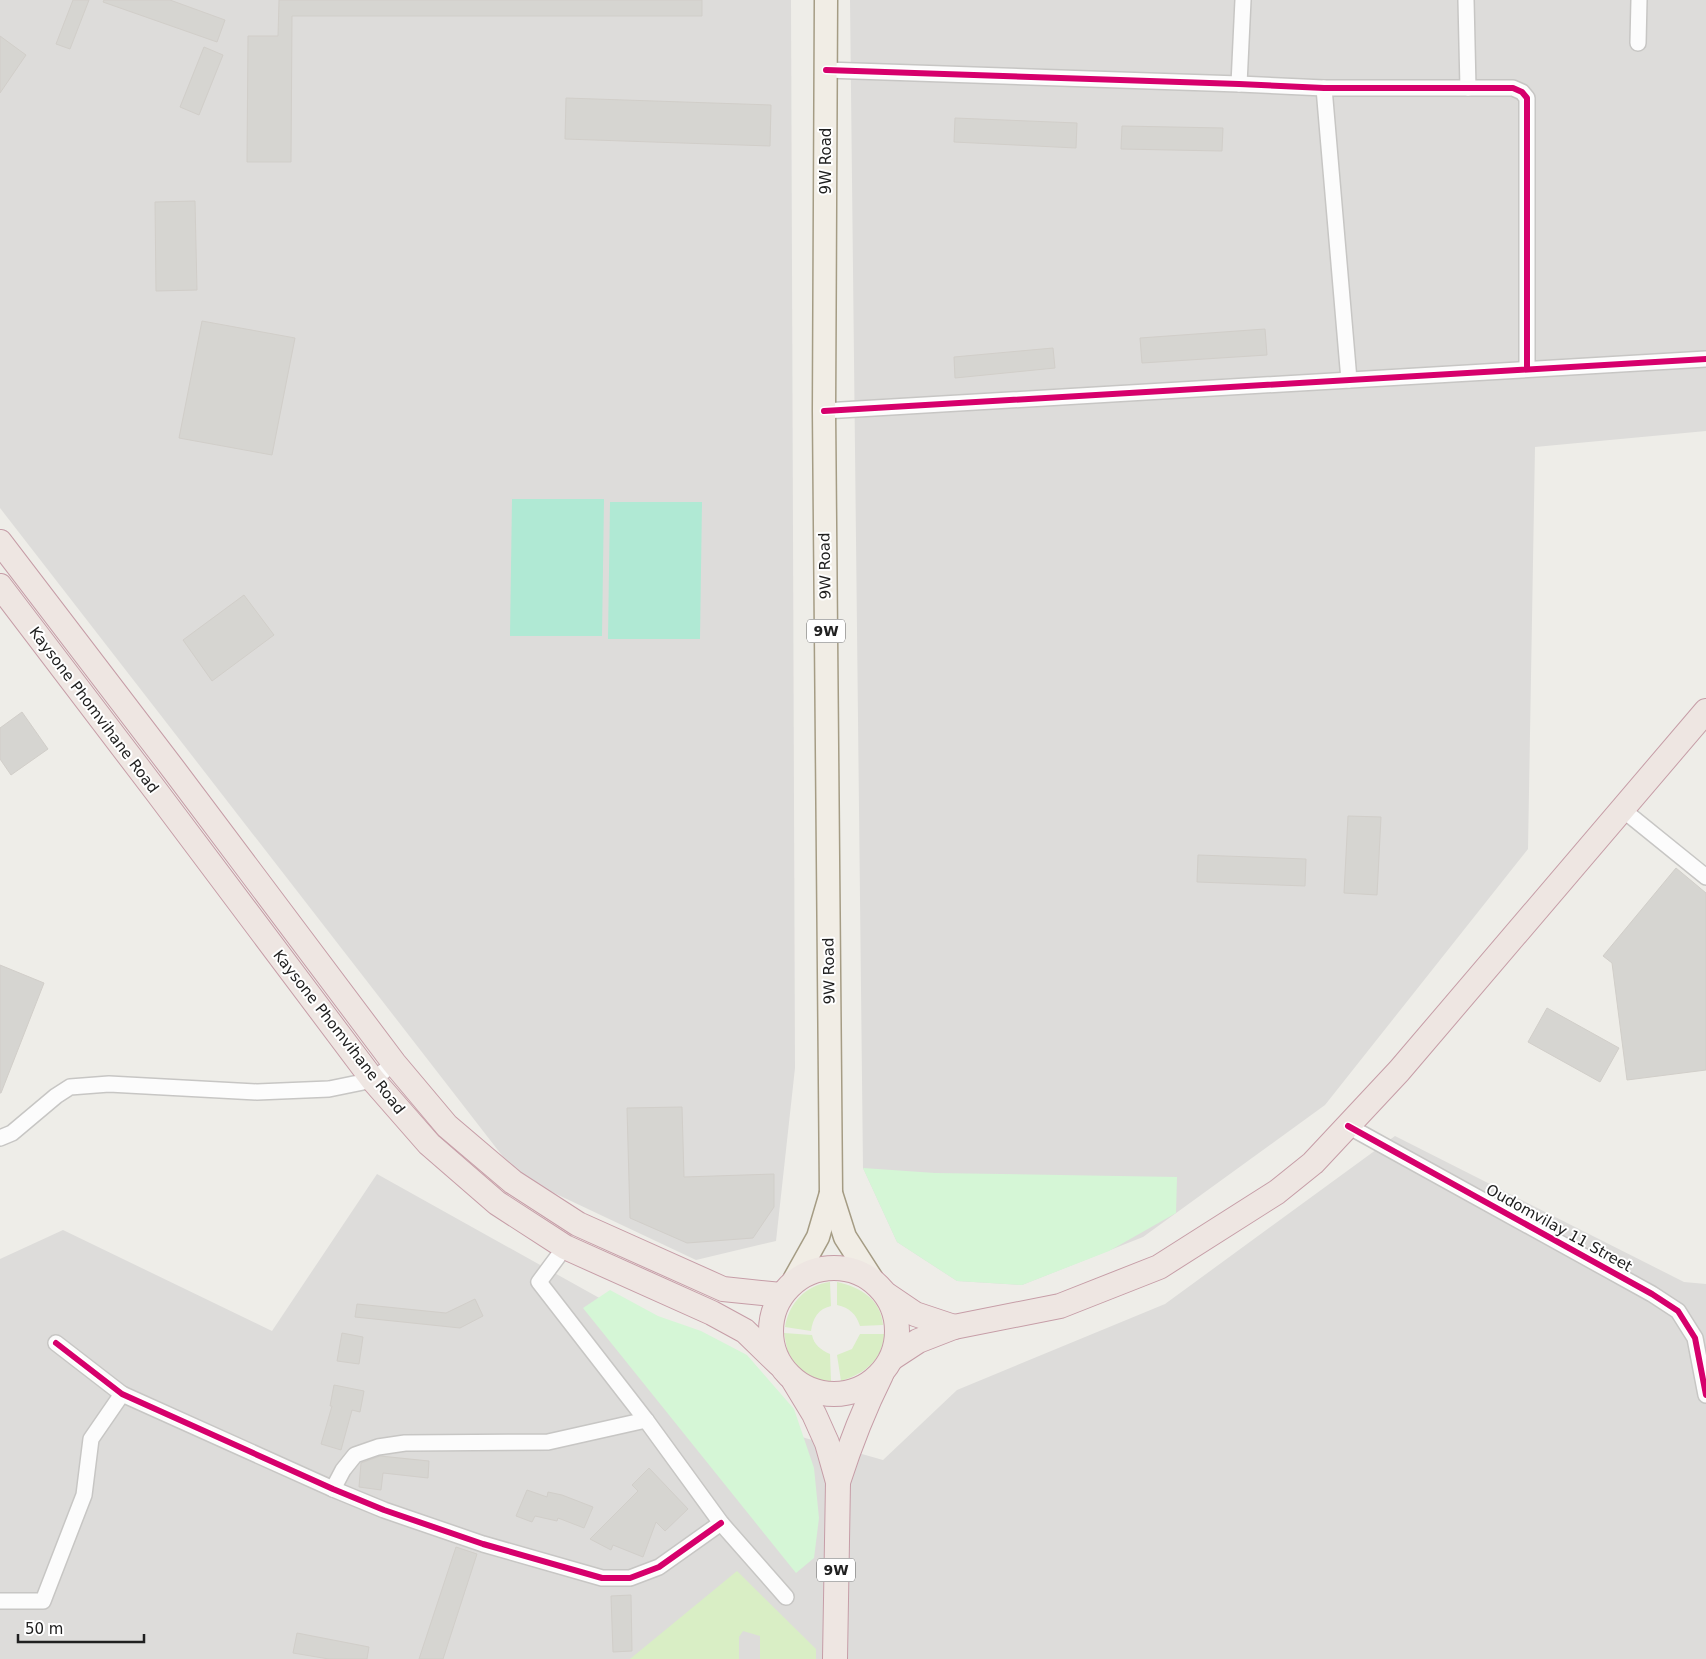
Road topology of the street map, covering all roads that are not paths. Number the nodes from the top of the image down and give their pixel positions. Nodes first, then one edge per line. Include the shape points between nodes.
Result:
1 (826, 0) edge
2 (1243, 0) edge
3 (1466, 0) edge
4 (1639, 0) edge
5 (1638, 43) dead end
6 (826, 70) junction
7 (1239, 84) junction
8 (1324, 88) junction
9 (1468, 88) junction
10 (1706, 359) edge
11 (1527, 369) junction
12 (1349, 380) junction
13 (824, 411) junction
14 (0, 542) edge
15 (0, 586) edge
16 (1706, 711) edge
17 (1622, 809) junction
18 (1706, 877) edge
19 (394, 1063) junction
20 (373, 1080) junction
21 (1348, 1126) junction
22 (0, 1138) edge
23 (831, 1192) junction
24 (565, 1248) junction
25 (880, 1287) junction
26 (788, 1288) junction
27 (954, 1327) junction
28 (56, 1343) dead end
29 (888, 1364) junction
30 (786, 1372) junction
31 (122, 1394) junction
32 (1706, 1395) edge
33 (646, 1420) junction
34 (838, 1482) junction
35 (333, 1489) junction
36 (720, 1523) junction
37 (786, 1597) dead end
38 (0, 1601) edge
39 (835, 1659) edge

1 - 6 main road, 9W Road / 9W
2 - 7 street
3 - 9 street
4 - 5 street
6 - 7 street
6 - 13 main road, 9W Road / 9W
7 - 8 street
8 - 9 street
8 - 12 street
9 - 11 street via 1513,88 1527,98
10 - 11 street
11 - 12 street
12 - 13 street
13 - 23 main road, 9W Road / 9W
14 - 19 highway, Kaysone Phomvihane Road
15 - 20 highway, Kaysone Phomvihane Road
16 - 17 highway
17 - 18 street
17 - 21 highway via 1399,1071
19 - 20 street
19 - 26 highway, Kaysone Phomvihane Road via 447,1126 513,1182 578,1224 723,1289
20 - 22 street via 329,1089 257,1092 109,1084 70,1087 12,1133
20 - 24 highway, Kaysone Phomvihane Road via 429,1144 497,1203
21 - 27 highway via 1313,1163 1277,1192 1159,1267 1060,1306
21 - 32 street, Oudomvilay 11 Street via 1678,1310 1695,1338
23 - 25 main road, 9W Road via 845,1237
23 - 26 main road, 9W Road via 818,1237
24 - 30 highway, Kaysone Phomvihane Road via 712,1313 745,1331
24 - 33 street via 540,1282
25 - 26 highway via 854,1270 833,1266 813,1270
25 - 27 highway via 915,1314
25 - 29 highway via 896,1315 897,1337
26 - 30 highway via 773,1311 770,1329 772,1348
27 - 29 highway via 918,1342
28 - 31 street
29 - 30 highway via 868,1384 850,1392 830,1395 811,1391
29 - 34 highway via 864,1411
30 - 34 highway via 814,1414 827,1443
31 - 35 street
31 - 38 street via 91,1440 84,1495 43,1601
33 - 35 street via 548,1442 405,1443 378,1447 355,1455
33 - 36 street
34 - 39 highway, 9W
35 - 36 street via 483,1544 602,1578 630,1578 659,1567
36 - 37 street

